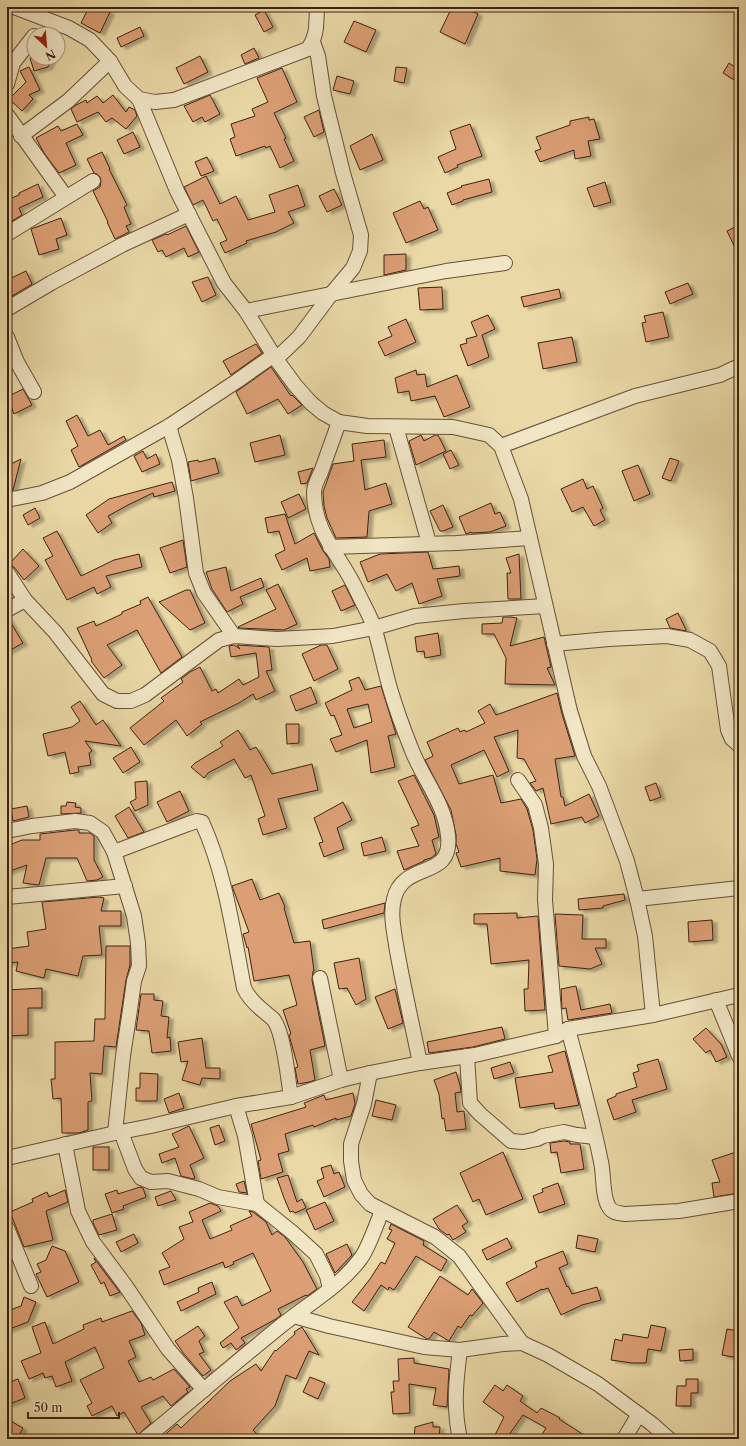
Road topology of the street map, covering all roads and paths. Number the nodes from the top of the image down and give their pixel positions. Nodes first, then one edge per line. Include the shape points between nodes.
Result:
1 (317, 7) edge
2 (20, 8) edge
3 (47, 20) junction
4 (42, 26) edge
5 (314, 42) junction
6 (26, 46) edge
7 (110, 61) junction
8 (7, 84) edge
9 (139, 99) junction
10 (7, 115) edge
11 (21, 136) junction
12 (94, 181) dead end
13 (66, 197) junction
14 (189, 214) junction
15 (7, 234) edge
16 (505, 263) dead end
17 (332, 293) junction
18 (7, 309) edge
19 (246, 311) junction
20 (7, 338) edge
21 (275, 357) junction
22 (739, 366) edge
23 (34, 392) dead end
24 (339, 422) junction
25 (169, 426) junction
26 (396, 427) junction
27 (501, 446) junction
28 (7, 500) edge
29 (530, 538) junction
30 (430, 543) junction
31 (330, 547) junction
32 (7, 572) edge
33 (25, 600) junction
34 (545, 606) junction
35 (7, 610) edge
36 (374, 628) junction
37 (234, 636) junction
38 (554, 644) junction
39 (739, 745) edge
40 (518, 780) dead end
41 (7, 831) edge
42 (114, 852) junction
43 (125, 886) junction
44 (739, 888) edge
45 (7, 897) edge
46 (637, 899) junction
47 (320, 978) dead end
48 (739, 995) edge
49 (716, 1000) junction
50 (653, 1014) junction
51 (562, 1033) junction
52 (467, 1056) junction
53 (739, 1056) edge
54 (420, 1063) junction
55 (370, 1073) junction
56 (341, 1080) junction
57 (291, 1097) junction
58 (236, 1106) junction
59 (118, 1133) junction
60 (595, 1137) junction
61 (65, 1144) junction
62 (7, 1158) edge
63 (739, 1201) edge
64 (257, 1204) junction
65 (382, 1211) junction
66 (7, 1228) edge
67 (31, 1286) dead end
68 (330, 1289) junction
69 (294, 1316) junction
70 (522, 1343) junction
71 (460, 1350) junction
72 (204, 1390) junction
73 (639, 1414) junction
74 (145, 1439) edge
75 (460, 1439) edge
76 (624, 1439) edge
77 (669, 1439) edge

1 - 5 street
2 - 3 street
3 - 4 street
3 - 7 street via 69,28 90,40
5 - 9 street via 308,49 296,54 174,100 154,102
5 - 17 street via 324,96 361,235 360,251 353,268
6 - 8 street via 13,63
7 - 9 street via 125,86
7 - 11 street via 68,100
9 - 14 street
10 - 11 street
11 - 13 street
12 - 13 street
13 - 15 street
14 - 18 street via 122,245
14 - 19 street via 224,283
16 - 17 street via 446,271
17 - 19 street
17 - 21 street via 299,337
19 - 21 street
20 - 23 street
21 - 24 street via 311,403
21 - 25 street
22 - 27 street via 720,376 635,396
24 - 26 street
24 - 31 street via 314,490 318,522
25 - 28 street via 70,482 42,493
25 - 37 street via 186,498 196,573 204,593
26 - 27 street via 453,427 489,435
26 - 30 street
27 - 29 street via 521,499
29 - 30 street
29 - 34 street
30 - 31 street
31 - 36 street via 355,586
32 - 33 street
33 - 35 street
33 - 37 street via 103,694 117,701 131,701 145,695 219,640
34 - 36 street via 415,616
34 - 38 street
36 - 37 street via 333,636 277,639
36 - 54 street via 389,686 411,750 441,809 448,834 448,852 443,860 438,865 412,874 400,886 393,901 393,925 399,961
38 - 39 street via 667,636 690,640 702,646 710,651 719,666 728,730 732,739
38 - 46 street via 584,756 602,793 627,861
40 - 51 street via 535,805 541,828 546,864 545,900
41 - 42 street via 76,821 90,823 103,832
42 - 43 street
42 - 57 street via 188,824 202,822 224,886 244,988 247,996 273,1019 278,1028
43 - 45 street
43 - 59 street via 134,916 139,966 134,981 123,1056
44 - 46 street
46 - 50 street via 645,936
47 - 56 street
48 - 49 street
49 - 50 street
49 - 53 street
50 - 51 street
51 - 52 street
51 - 60 street via 593,1121
52 - 54 street
52 - 60 street via 470,1103 511,1142 523,1142 564,1132
54 - 55 street
55 - 56 street
55 - 65 street via 364,1104 351,1144 351,1161 354,1180 361,1194 370,1204
56 - 57 street
57 - 58 street
58 - 59 street
58 - 64 street via 245,1136
59 - 61 street
59 - 64 street via 141,1178 151,1182 168,1181 218,1197
60 - 63 street via 602,1164 607,1203 616,1213 679,1211
61 - 62 street
61 - 72 street via 78,1211 93,1242 168,1349
64 - 68 street via 316,1254 327,1276
65 - 68 street via 361,1258
65 - 70 street via 435,1237 459,1256
66 - 67 street
68 - 69 street
69 - 71 street via 424,1347
69 - 72 street
70 - 71 street
70 - 73 street via 598,1384
71 - 75 street via 455,1387
72 - 74 street
73 - 76 street
73 - 77 street

